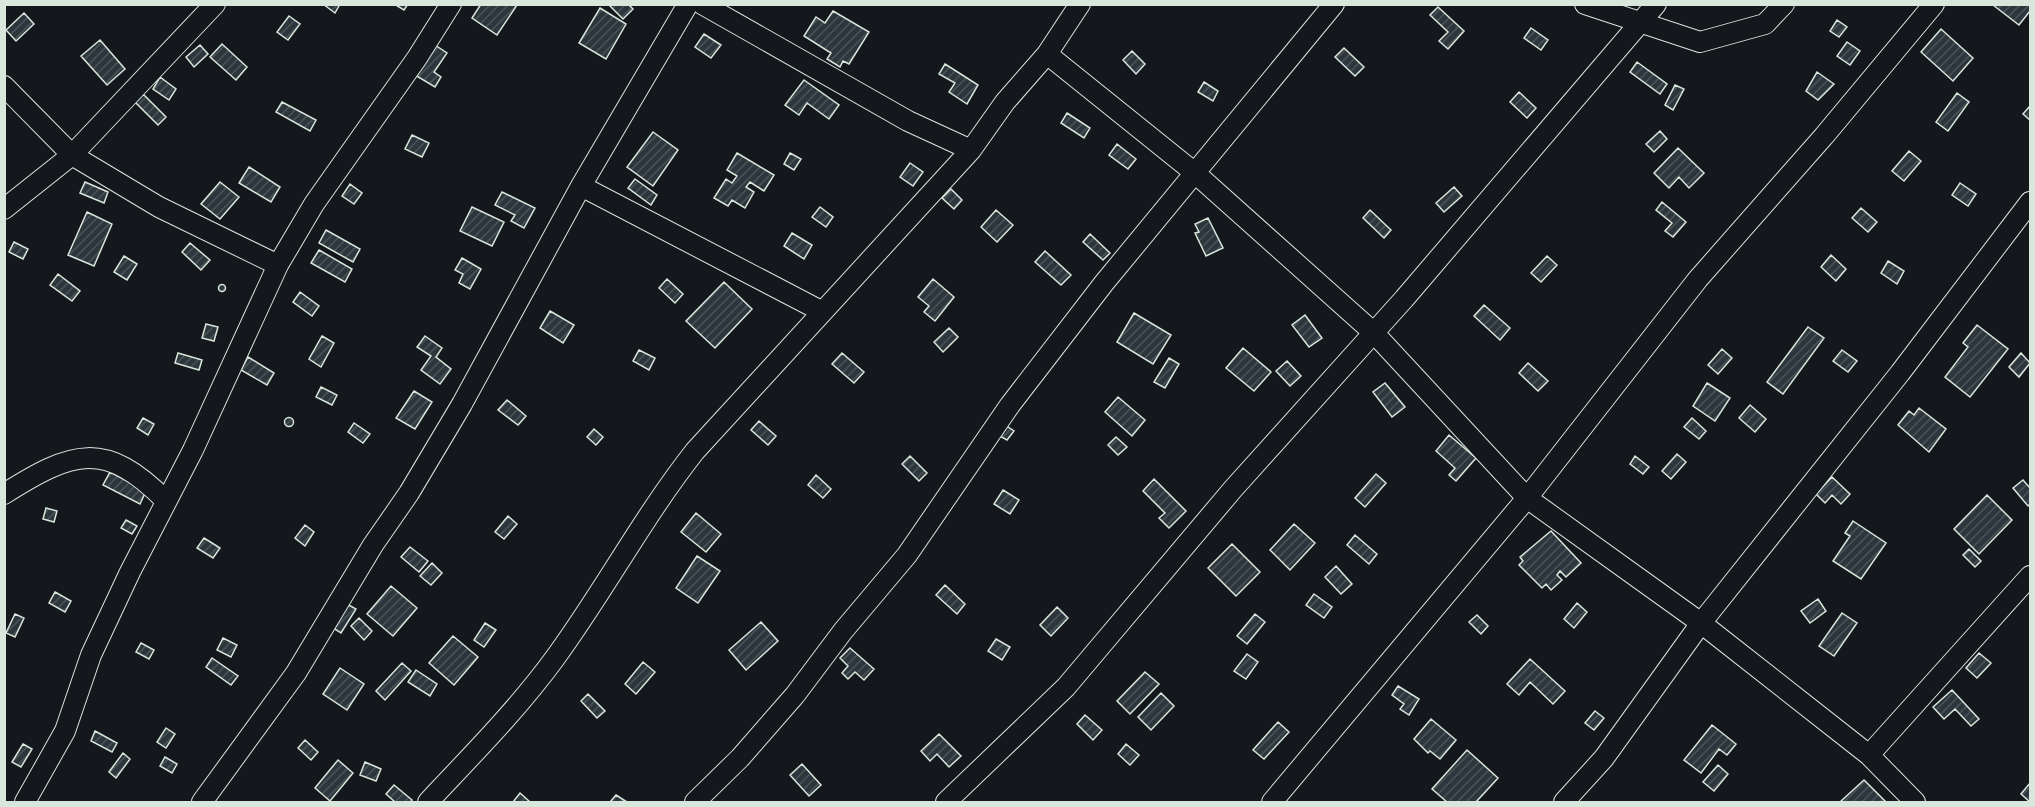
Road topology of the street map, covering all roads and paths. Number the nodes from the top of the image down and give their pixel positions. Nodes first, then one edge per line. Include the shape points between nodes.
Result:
1 (215, 4) edge
2 (451, 4) edge
3 (688, 4) edge
4 (702, 4) edge
5 (1080, 4) edge
6 (1334, 4) edge
7 (1585, 4) edge
8 (1656, 4) edge
9 (1784, 4) edge
10 (1928, 6) edge
11 (1640, 20) junction
12 (1047, 54) junction
13 (4, 86) edge
14 (971, 150) junction
15 (72, 155) junction
16 (1195, 173) junction
17 (581, 186) junction
18 (2031, 202) edge
19 (4, 209) edge
20 (278, 266) junction
21 (821, 311) junction
22 (1374, 333) junction
23 (4, 494) edge
24 (1527, 498) junction
25 (166, 501) junction
26 (2031, 576) edge
27 (1701, 623) junction
28 (1869, 755) junction
29 (1572, 800) edge
30 (25, 802) edge
31 (202, 802) edge
32 (428, 802) edge
33 (695, 802) edge
34 (946, 802) edge
35 (1272, 802) edge
36 (1915, 802) edge

1 - 15 street
2 - 20 street via 314,204
3 - 17 street
4 - 14 street via 908,122
5 - 12 street
6 - 16 street
7 - 11 street
8 - 11 street
9 - 11 street via 1764,24 1700,42
10 - 24 street via 1824,136 1698,279
11 - 22 street
12 - 14 street via 1005,102
12 - 16 street
13 - 15 street
14 - 21 street
15 - 19 street
15 - 20 street via 159,207
16 - 22 street
16 - 33 street via 1010,405 907,555 795,695
17 - 21 street
17 - 31 street via 409,493 296,673
18 - 27 street
20 - 25 street
21 - 32 street via 695,451 664,490 555,658
22 - 24 street
22 - 34 street via 1233,489 1066,687
23 - 25 street via 62,462 97,456 128,468
24 - 27 street
24 - 35 street
25 - 30 street via 91,655 65,731
26 - 28 street
27 - 28 street
27 - 29 street
28 - 36 street

